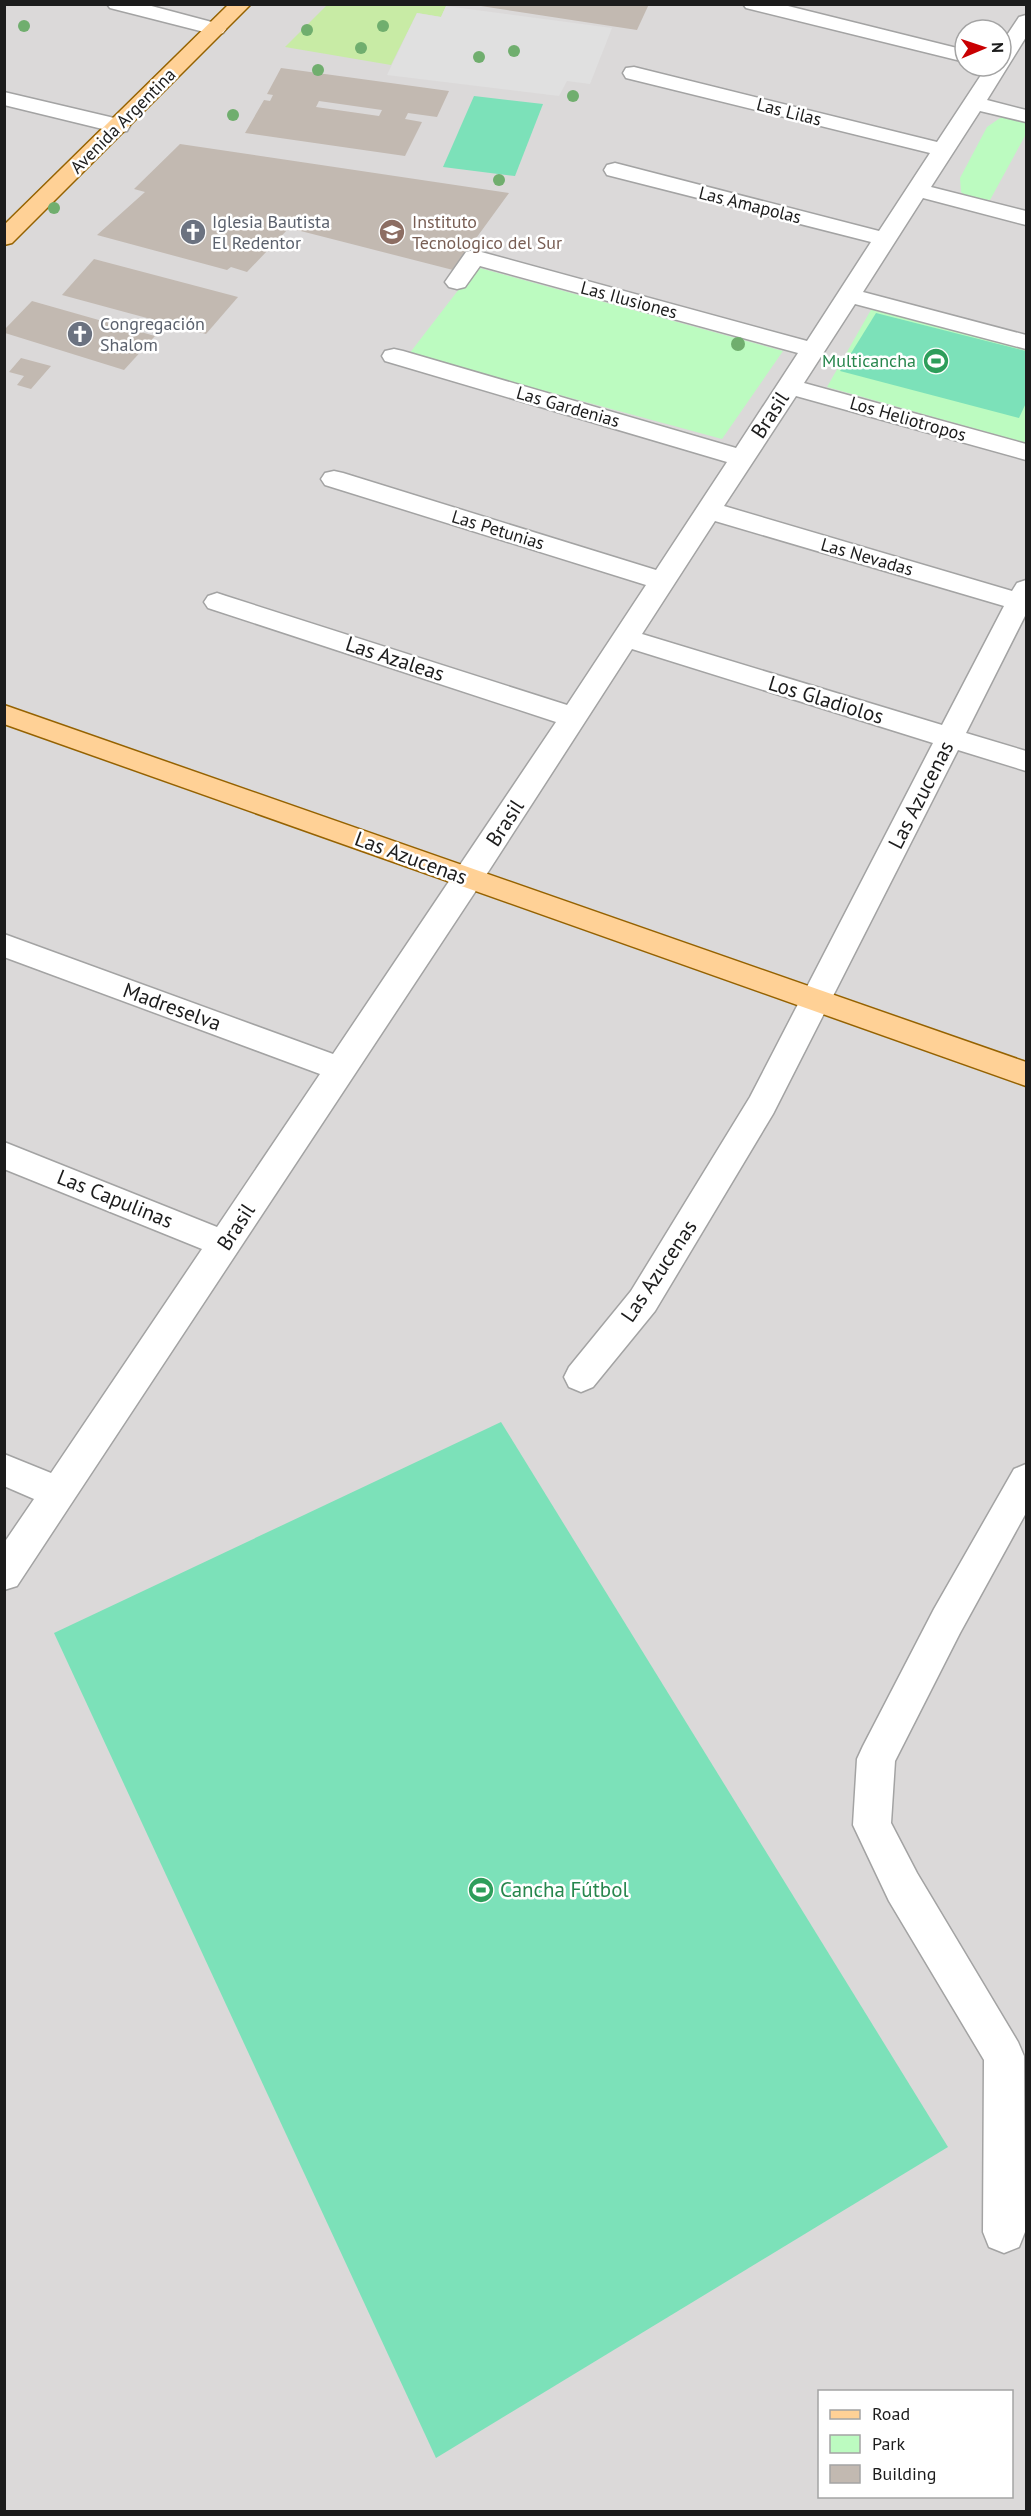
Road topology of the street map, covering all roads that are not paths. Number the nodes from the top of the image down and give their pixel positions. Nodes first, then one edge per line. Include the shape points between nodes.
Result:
1 (117, 4) edge
2 (241, 4) edge
3 (753, 4) edge
4 (1026, 21) edge
5 (216, 29) junction
6 (1013, 42) edge
7 (953, 53) edge
8 (634, 73) dead end
9 (990, 78) edge
10 (4, 98) edge
11 (973, 103) junction
12 (1026, 116) edge
13 (119, 126) junction
14 (943, 150) junction
15 (615, 170) dead end
16 (917, 190) junction
17 (1026, 218) edge
18 (8, 231) edge
19 (885, 239) junction
20 (457, 282) dead end
21 (849, 295) junction
22 (1026, 342) edge
23 (813, 350) junction
24 (394, 356) dead end
25 (789, 386) junction
26 (1026, 452) edge
27 (742, 458) junction
28 (334, 479) dead end
29 (708, 510) junction
30 (662, 582) junction
31 (1024, 598) edge
32 (217, 602) dead end
33 (625, 638) junction
34 (4, 714) edge
35 (573, 717) junction
36 (950, 738) junction
37 (1026, 761) edge
38 (469, 878) junction
39 (4, 945) edge
40 (816, 1002) junction
41 (340, 1069) junction
42 (1026, 1074) edge
43 (4, 1155) edge
44 (225, 1244) junction
45 (581, 1377) dead end
46 (4, 1469) edge
47 (1026, 1480) edge
48 (59, 1493) junction
49 (4, 1574) edge
50 (1004, 2232) dead end

1 - 5 street
2 - 5 main road, Avenida Argentina
3 - 7 street
4 - 6 street
5 - 13 main road, Avenida Argentina
8 - 14 street, Las Lilas
9 - 11 street, Brasil
10 - 13 street
11 - 12 street
11 - 14 street, Brasil
13 - 18 main road, Avenida Argentina
14 - 16 street, Brasil
15 - 19 street, Las Amapolas
16 - 17 street
16 - 19 street, Brasil
19 - 21 street, Brasil
20 - 23 street, Las Ilusiones via 474,257
21 - 22 street
21 - 23 street, Brasil
23 - 25 street, Brasil
24 - 27 street, Las Gardenias
25 - 26 street, Los Heliotropos
25 - 27 street, Brasil
27 - 29 street, Brasil
28 - 30 street, Las Petunias
29 - 30 street, Brasil
29 - 31 street, Las Nevadas
30 - 33 street, Brasil
31 - 36 street, Las Azucenas
32 - 35 street, Las Azaleas
33 - 35 street, Brasil
33 - 36 street, Los Gladiolos
34 - 38 main road, Las Azucenas
35 - 38 street, Brasil
36 - 37 street, Los Gladiolos
36 - 40 street, Las Azucenas
38 - 40 main road, Las Azucenas
38 - 41 street, Brasil
39 - 41 street, Madreselva
40 - 42 main road, Las Azucenas
40 - 45 street, Las Azucenas via 762,1105 643,1301
41 - 44 street, Brasil
43 - 44 street, Las Capulinas
44 - 48 street, Brasil
46 - 48 street
47 - 50 street via 876,1759 872,1825 903,1887 1004,2056
48 - 49 street, Brasil

